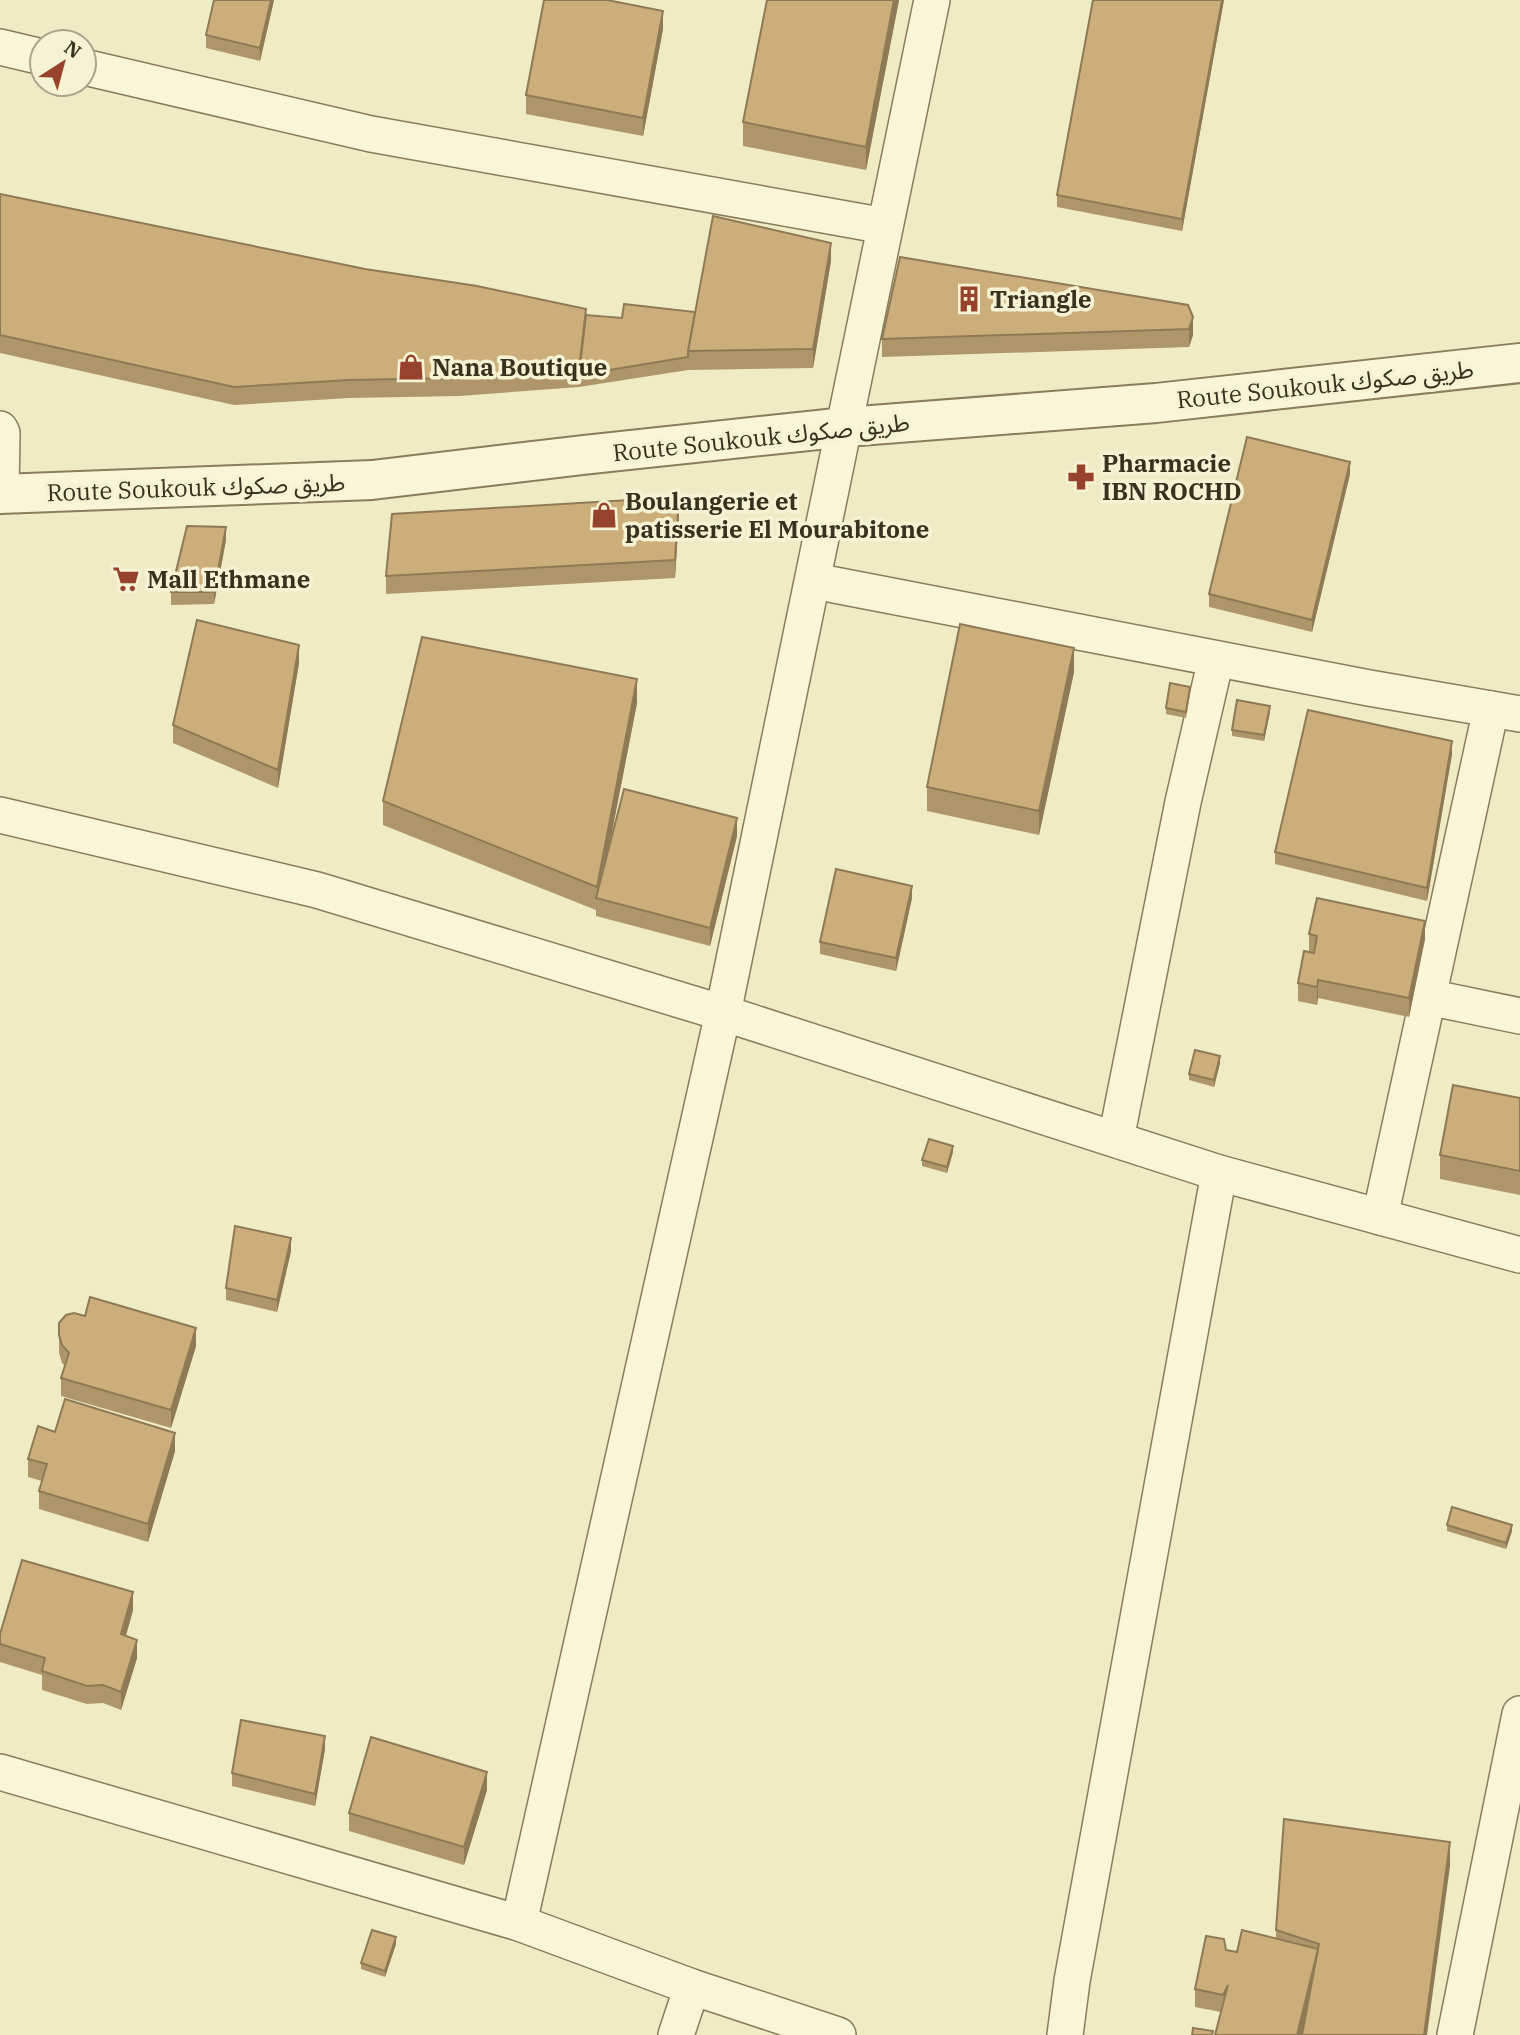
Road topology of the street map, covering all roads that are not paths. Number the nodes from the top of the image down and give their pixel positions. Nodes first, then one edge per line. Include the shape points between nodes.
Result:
1 (932, 0) edge
2 (0, 47) edge
3 (28, 54) edge
4 (98, 70) edge
5 (885, 226) junction
6 (1520, 363) edge
7 (846, 427) junction
8 (0, 429) edge
9 (1, 494) edge
10 (814, 581) junction
11 (1216, 659) junction
12 (1505, 711) edge
13 (0, 815) edge
14 (1428, 997) junction
15 (723, 1013) junction
16 (1520, 1016) edge
17 (1116, 1139) junction
18 (1219, 1173) junction
19 (1380, 1217) junction
20 (1520, 1255) edge
21 (1520, 1714) edge
22 (0, 1772) edge
23 (519, 1923) junction
24 (692, 1987) junction
25 (677, 2035) edge
26 (838, 2035) edge
27 (1065, 2035) edge
28 (1455, 2035) edge

1 - 5 street
2 - 3 street
4 - 5 street via 371,134
5 - 7 street
6 - 7 street, Route Soukouk طريق صكوك via 1156,403
7 - 9 street, Route Soukouk طريق صكوك via 372,480
7 - 10 street
8 - 9 street
10 - 11 street
10 - 15 street
11 - 12 street
11 - 17 street
12 - 14 street
13 - 15 street via 317,890
14 - 16 street
14 - 19 street
15 - 17 street
15 - 23 street
17 - 18 street
18 - 19 street
18 - 27 street
19 - 20 street
21 - 28 street
22 - 23 street
23 - 24 street
24 - 25 street
24 - 26 street

